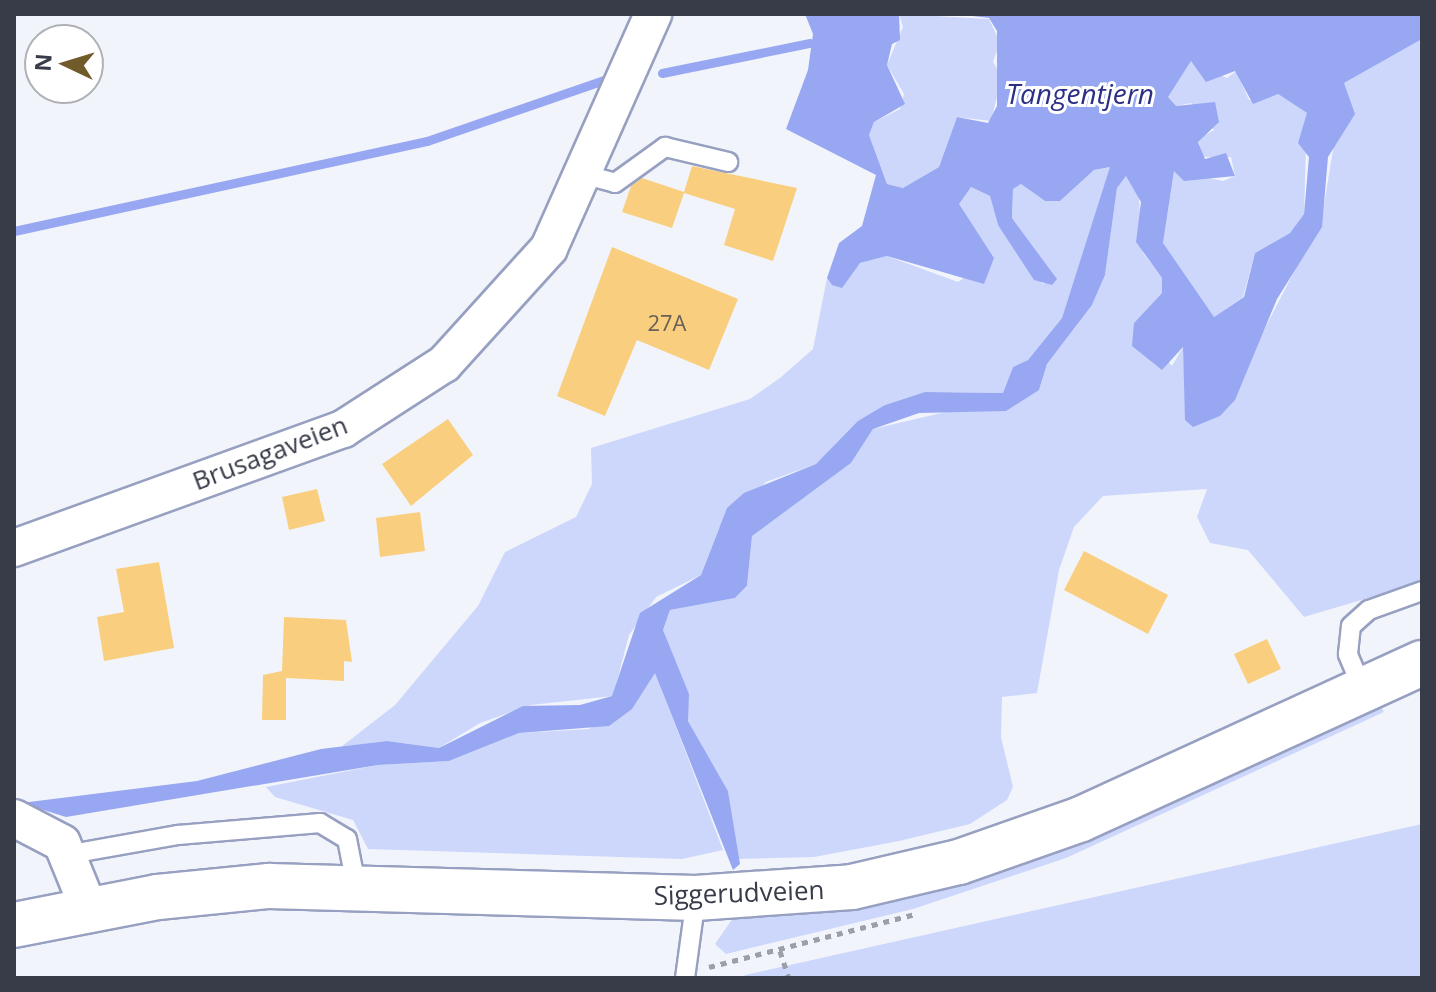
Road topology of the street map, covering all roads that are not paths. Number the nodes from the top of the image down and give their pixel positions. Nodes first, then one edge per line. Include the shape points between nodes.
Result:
1 (653, 14) edge
2 (728, 162) dead end
3 (586, 175) junction
4 (14, 548) edge
5 (1422, 591) edge
6 (1422, 663) edge
7 (1363, 690) junction
8 (14, 818) edge
9 (71, 854) junction
10 (356, 885) junction
11 (696, 898) junction
12 (89, 909) junction
13 (14, 925) edge
14 (685, 978) edge

1 - 3 street, Brusagaveien
2 - 3 lane via 665,147 615,183
3 - 4 street, Brusagaveien via 549,248 493,316 444,364 343,429
5 - 7 lane via 1369,610 1351,626 1348,654
6 - 7 main road, Siggerudveien
7 - 11 main road, Siggerudveien via 1081,819 959,862 821,892
8 - 9 street via 53,835
9 - 10 lane via 178,835 320,823 347,839
9 - 12 street
10 - 11 main road, Siggerudveien
10 - 12 main road, Siggerudveien via 235,888
11 - 14 lane
12 - 13 main road, Siggerudveien

